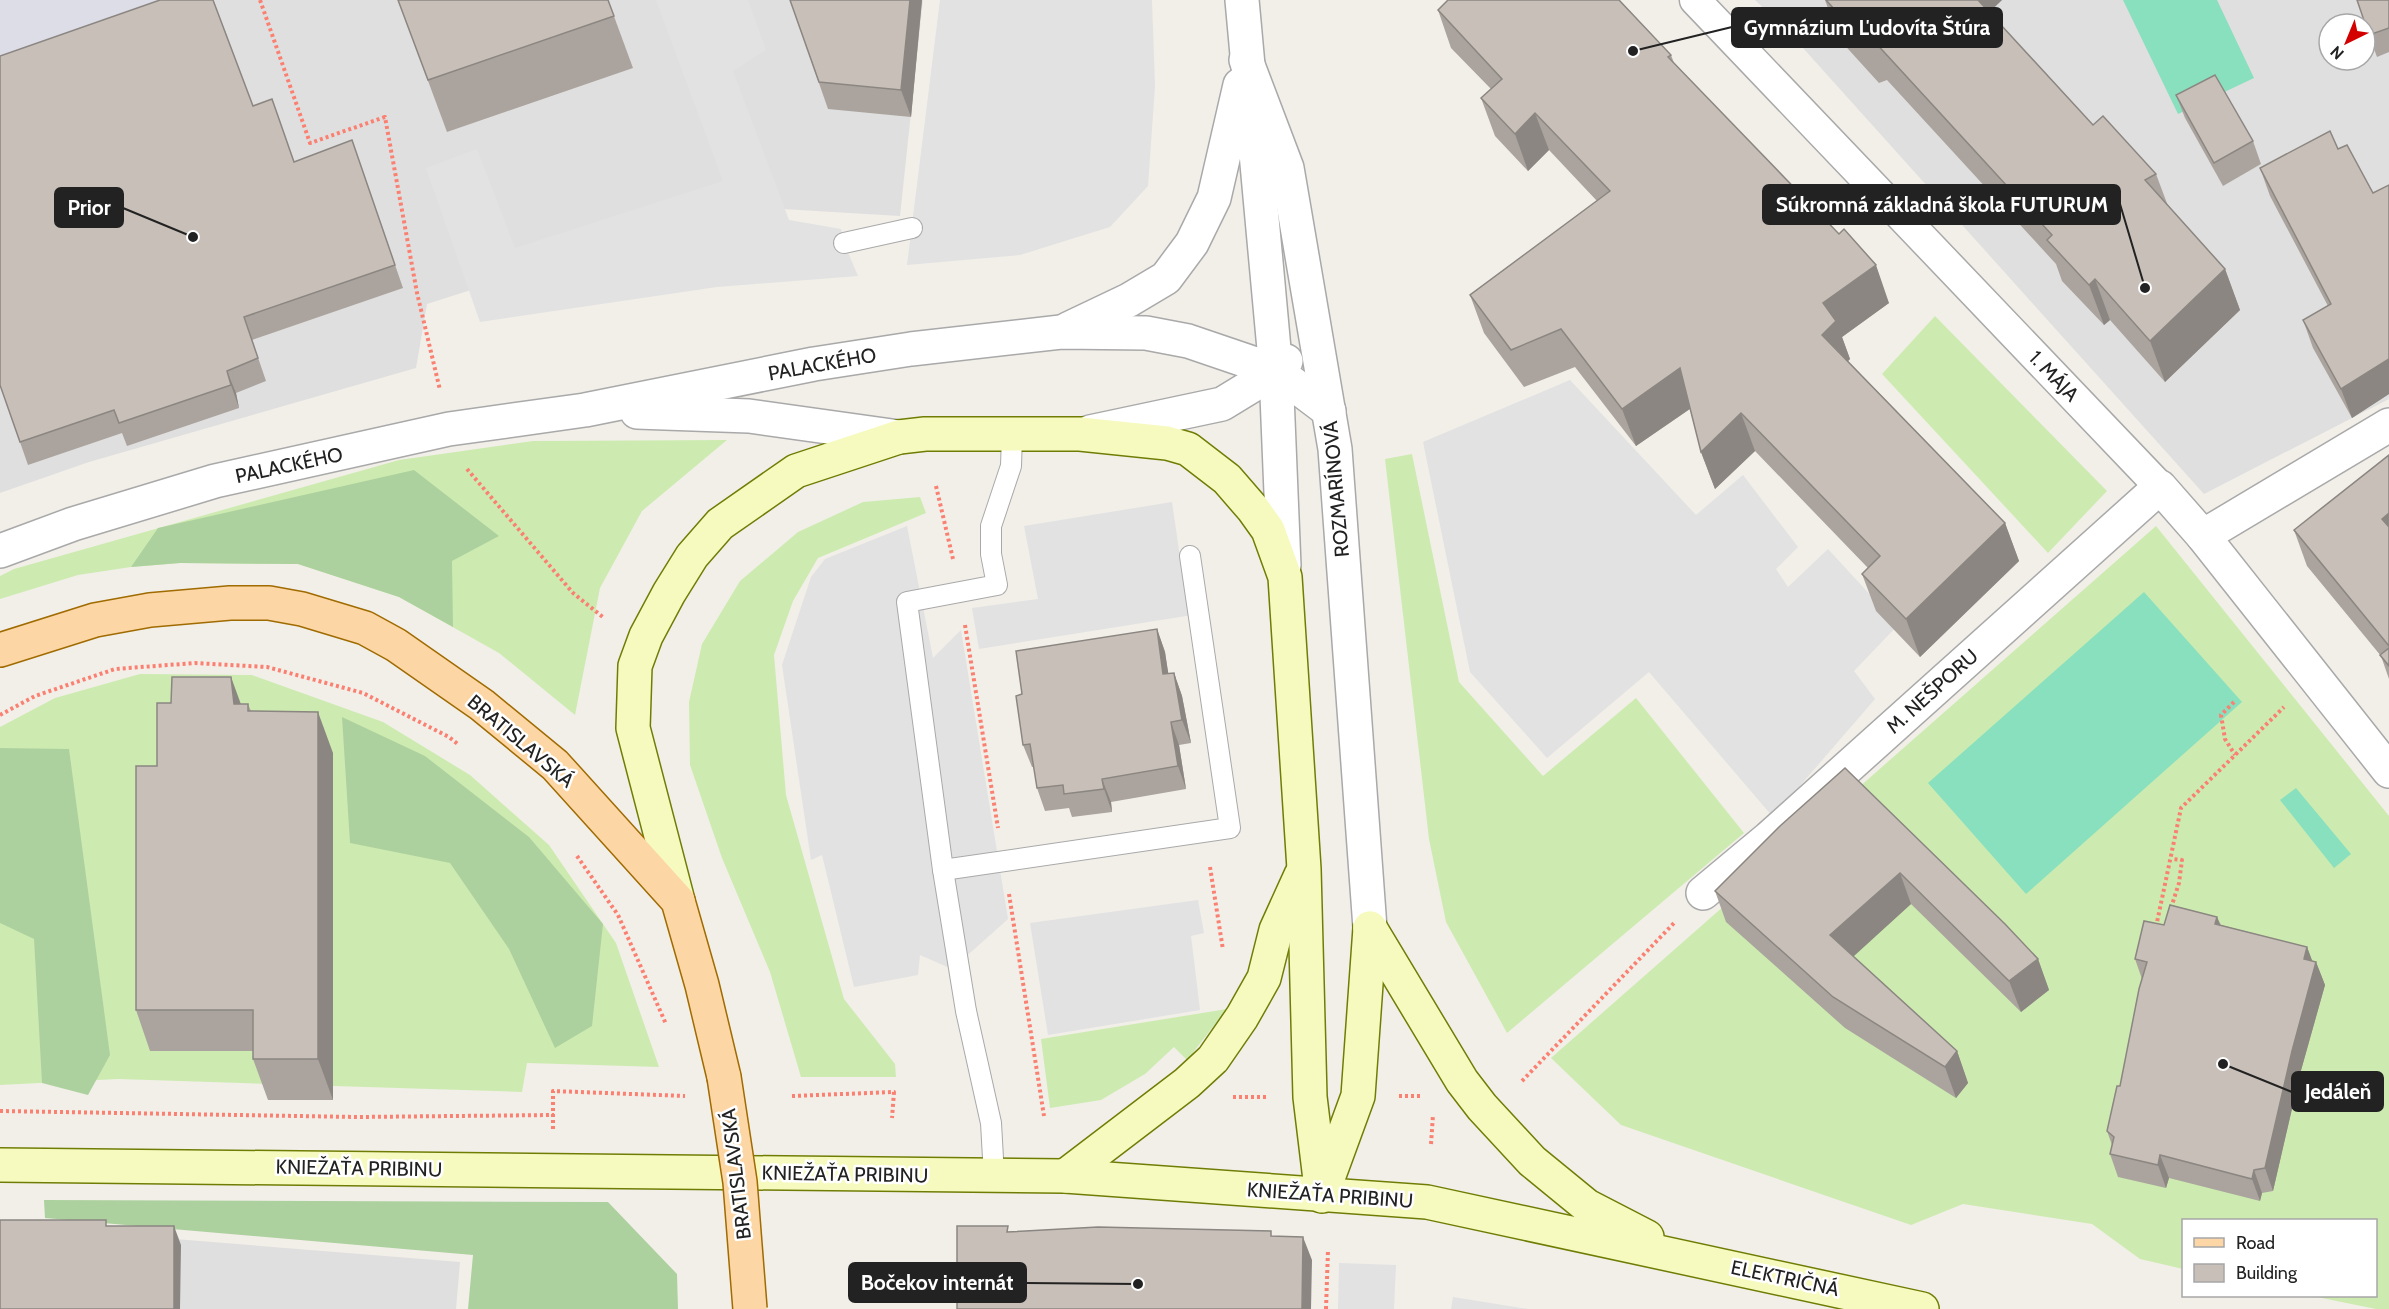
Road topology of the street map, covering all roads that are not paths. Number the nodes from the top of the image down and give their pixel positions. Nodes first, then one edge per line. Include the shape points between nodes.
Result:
1 (1242, 0) edge
2 (1695, 0) edge
3 (1246, 60) junction
4 (912, 228) dead end
5 (844, 243) dead end
6 (1315, 330) junction
7 (1061, 332) junction
8 (1276, 371) junction
9 (585, 410) junction
10 (1329, 411) junction
11 (2389, 425) edge
12 (1080, 434) junction
13 (1012, 435) junction
14 (899, 437) junction
15 (2160, 487) junction
16 (2204, 536) junction
17 (0, 551) edge
18 (1190, 556) dead end
19 (1285, 577) junction
20 (0, 650) edge
21 (2389, 771) edge
22 (1304, 869) junction
23 (943, 870) junction
24 (1703, 893) road end
25 (678, 901) junction
26 (1370, 928) junction
27 (0, 1165) edge
28 (994, 1176) junction
29 (1065, 1176) junction
30 (1322, 1196) junction
31 (1683, 1256) junction
32 (750, 1309) edge
33 (1922, 1309) edge

1 - 3 street, ROZMARÍNOVÁ
2 - 15 street, 1. MÁJA
3 - 6 street, ROZMARÍNOVÁ via 1287,168
3 - 7 street, PALACKÉHO via 1214,198 1192,243 1166,278
3 - 8 street, ROZMARÍNOVÁ
4 - 5 lane
6 - 8 street
6 - 10 street, ROZMARÍNOVÁ
7 - 8 street, PALACKÉHO via 1146,333 1188,341
7 - 9 street, PALACKÉHO via 825,362
8 - 10 street, PALACKÉHO
8 - 12 street via 1222,404
8 - 19 street, ROZMARÍNOVÁ
9 - 14 street, PALACKÉHO via 749,416
9 - 17 street, PALACKÉHO via 449,429 215,481
10 - 26 street, ROZMARÍNOVÁ
11 - 16 street
12 - 13 main road
12 - 19 main road via 1167,443 1188,449 1210,464 1268,530
13 - 14 main road
13 - 23 lane via 1011,466 991,526 997,585 907,602
14 - 25 main road via 796,471 720,524 692,556 645,636 635,666 633,728
15 - 16 street, 1. MÁJA
15 - 24 street, M. NEŠPORU
16 - 21 street, 1. MÁJA
18 - 23 lane via 1230,828
19 - 22 main road
20 - 25 main road, BRATISLAVSKÁ via 95,620 192,605 269,603 336,617 365,628 426,664 555,765
22 - 29 main road via 1276,930 1264,978 1214,1059
22 - 30 main road via 1310,1097
23 - 28 lane via 966,1011 991,1123
25 - 32 main road, BRATISLAVSKÁ, bridge via 724,1077 740,1182
26 - 30 main road via 1359,1096
26 - 31 main road via 1462,1082 1532,1161 1587,1206
27 - 28 main road, KNIEŽAŤA PRIBINU
28 - 29 main road, KNIEŽAŤA PRIBINU
29 - 30 main road, KNIEŽAŤA PRIBINU
30 - 31 main road, KNIEŽAŤA PRIBINU via 1427,1202
31 - 33 main road, ELEKTRIČNÁ

